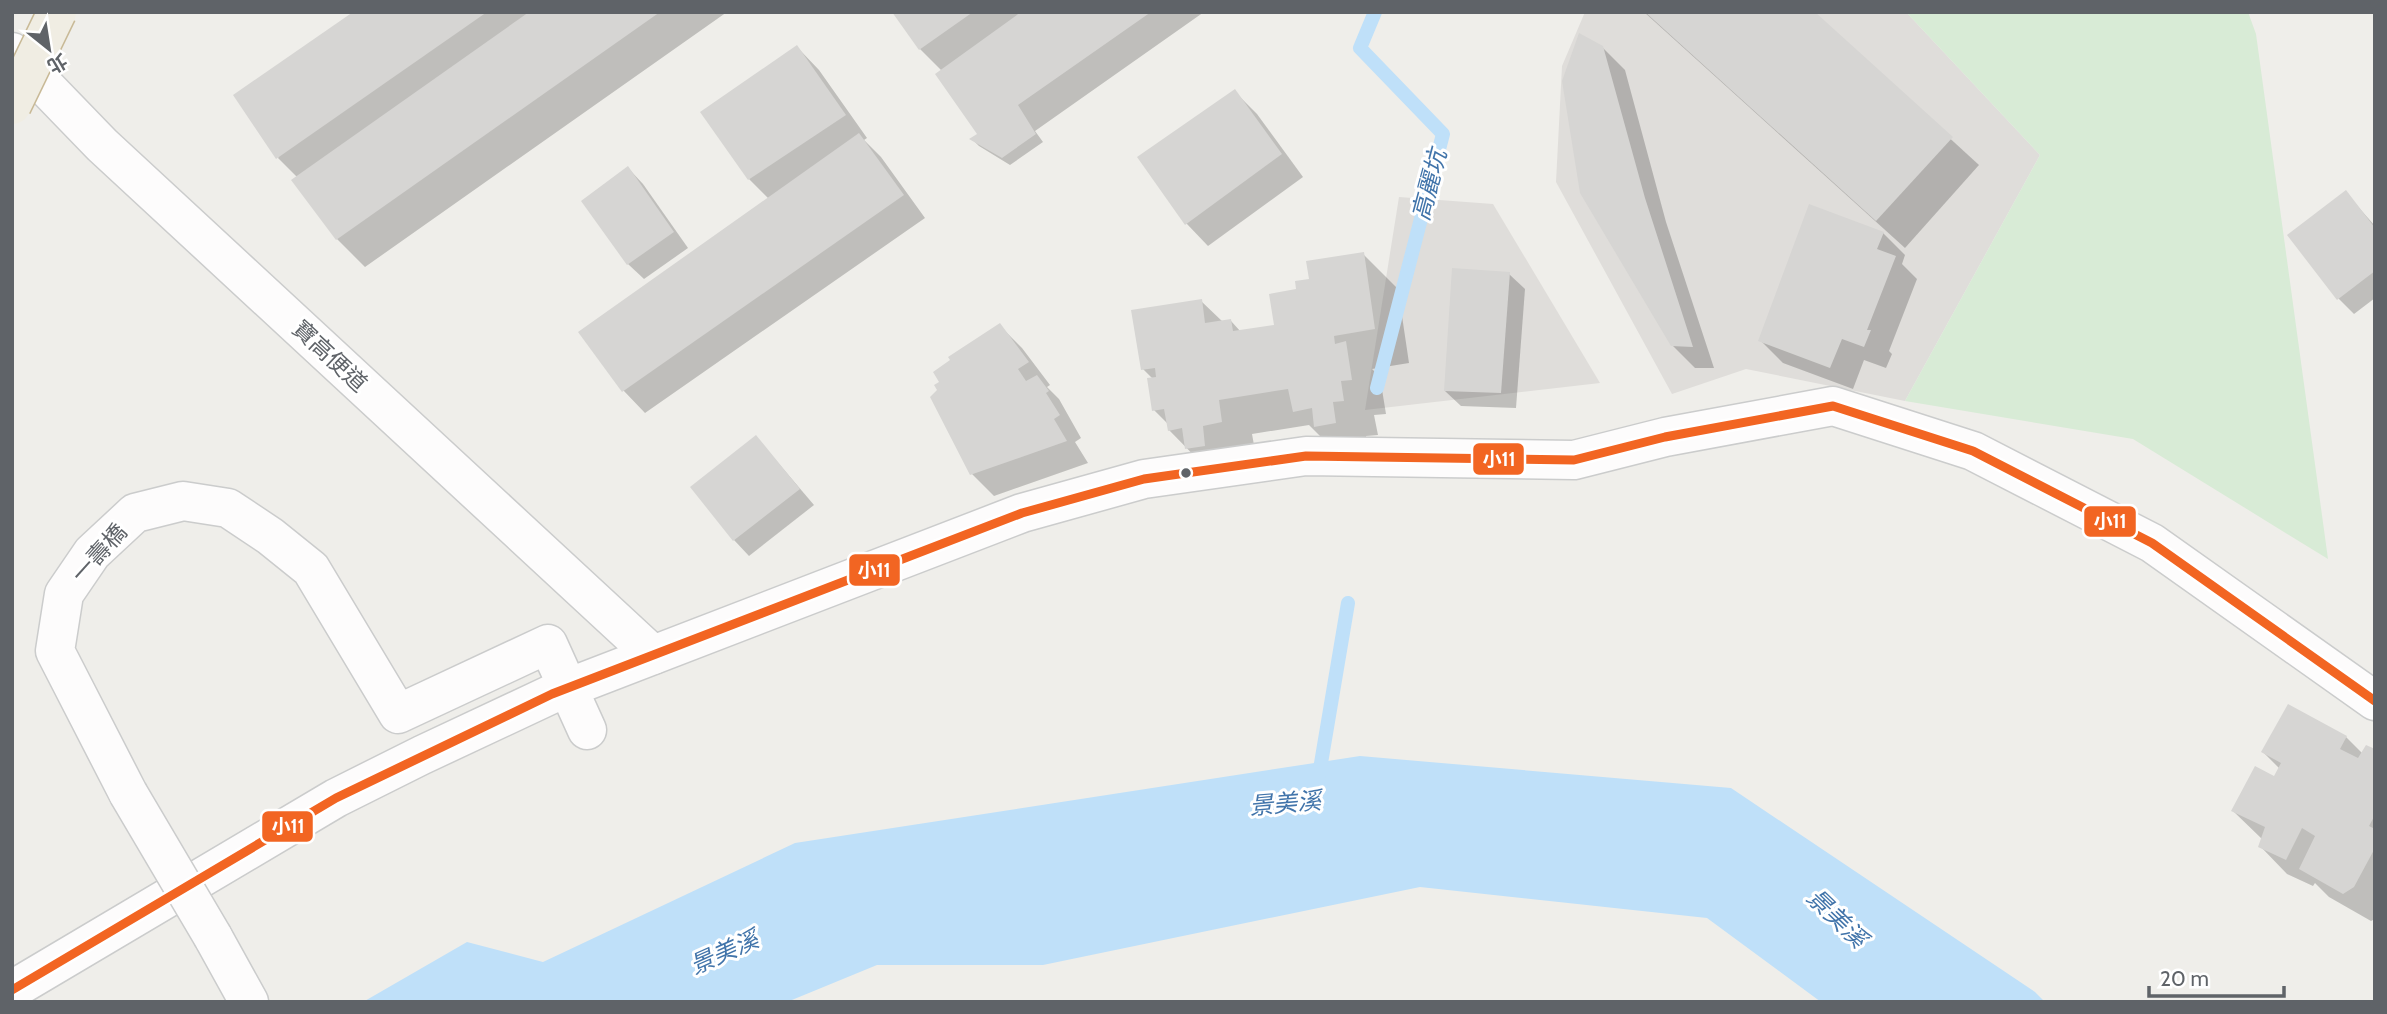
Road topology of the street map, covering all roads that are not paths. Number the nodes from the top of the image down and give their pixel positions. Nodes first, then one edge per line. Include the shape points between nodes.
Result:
1 (57, 12) edge
2 (12, 52) edge
3 (12, 105) edge
4 (653, 655) junction
5 (568, 688) junction
6 (2375, 701) edge
7 (587, 730) dead end
8 (12, 990) edge
9 (249, 1002) edge

1 - 3 highway, bridge
2 - 4 street, 寶高便道 via 102,145
4 - 5 street
4 - 6 street via 1022,513 1144,479 1307,456 1574,460 1665,437 1833,406 1973,451 2152,543
5 - 7 street, 一壽橋
5 - 8 street via 336,798
5 - 9 street, 一壽橋, bridge via 548,644 398,714 311,569 228,508 183,501 135,513 92,553 64,594 55,651 128,793

